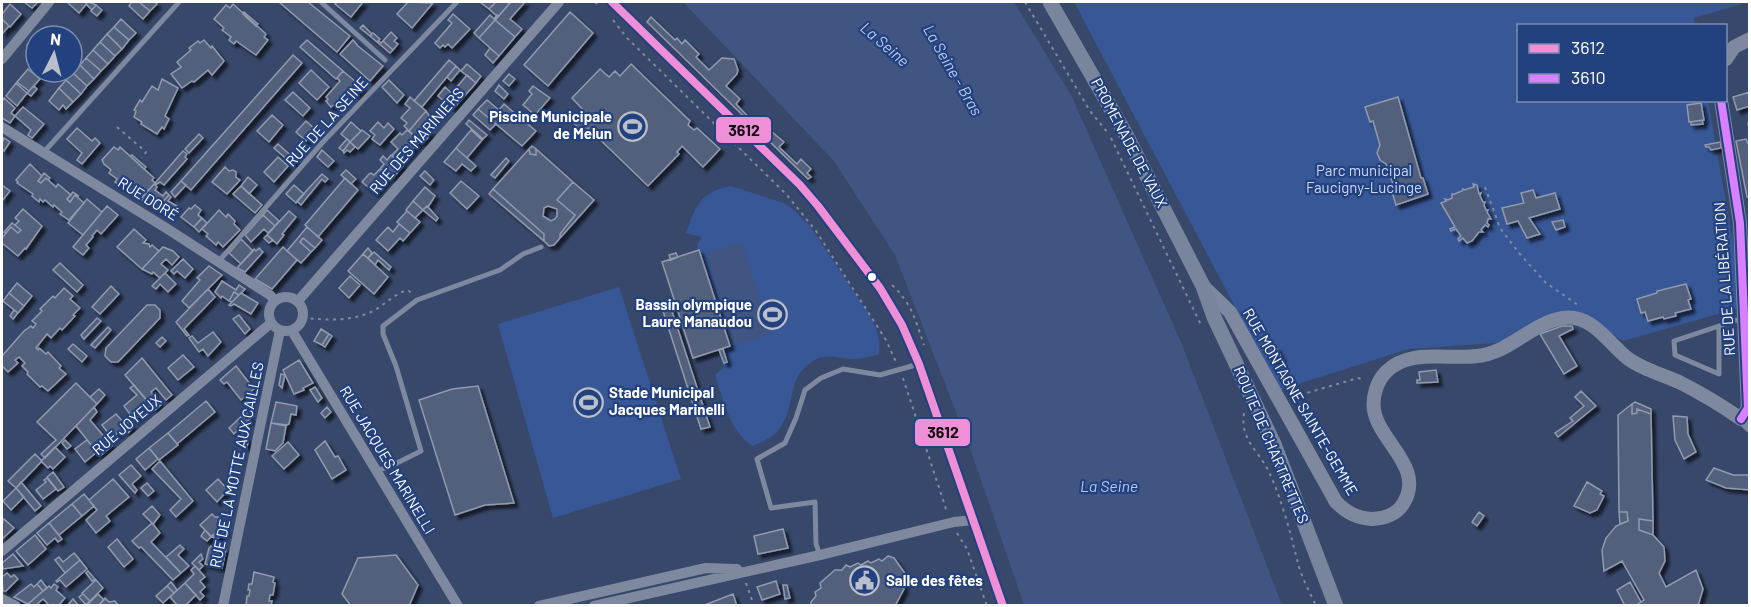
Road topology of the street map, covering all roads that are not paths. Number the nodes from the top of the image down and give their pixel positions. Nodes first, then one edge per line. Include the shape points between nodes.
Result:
1 (49, 2) edge
2 (179, 2) edge
3 (321, 2) edge
4 (457, 2) edge
5 (559, 2) edge
6 (1050, 2) edge
7 (613, 3) edge
8 (1749, 39) edge
9 (1727, 56) edge
10 (2, 58) edge
11 (385, 60) dead end
12 (1721, 102) edge
13 (2, 127) edge
14 (43, 153) junction
15 (541, 247) dead end
16 (219, 261) junction
17 (1203, 286) junction
18 (275, 301) junction
19 (298, 301) junction
20 (1745, 317) junction
21 (276, 326) junction
22 (1719, 326) junction
23 (292, 331) junction
24 (919, 364) junction
25 (1745, 424) edge
26 (376, 471) junction
27 (973, 520) junction
28 (2, 551) edge
29 (820, 555) junction
30 (758, 570) junction
31 (2, 599) edge
32 (16, 606) edge
33 (223, 606) edge
34 (458, 606) edge
35 (539, 606) edge
36 (594, 606) edge
37 (1004, 606) edge
38 (1336, 606) edge

1 - 10 street
2 - 14 lane
3 - 11 lane
4 - 16 lane, RUE DE LA SEINE via 322,143
5 - 19 street, RUE DES MARINIERS
6 - 17 main road, PROMENADE DE VAUX via 1125,133
7 - 24 street via 818,206 880,288
8 - 9 street
12 - 20 street, RUE DE LA LIBÉRATION via 1740,223
13 - 14 street, RUE DORÉ
14 - 16 street, RUE DORÉ
15 - 26 lane via 500,270 417,300 383,326 421,451
16 - 18 street, RUE DORÉ
17 - 25 street, RUE MONTAGNE SAINTE-GEMME via 1230,312 1336,502 1350,514 1382,518 1405,502 1410,482 1407,470 1374,412 1376,391 1386,372 1410,359 1484,356 1536,327 1564,318 1577,317 1587,322 1636,364 1712,399
17 - 38 main road, ROUTE DE CHARTRETTES via 1274,444
18 - 19 street via 288,297
18 - 21 street via 269,312
19 - 23 street via 303,318
20 - 22 lane
20 - 25 street, RUE DE LA LIBÉRATION
21 - 23 street
21 - 28 street, RUE JOYEUX
21 - 33 street, RUE DE LA MOTTE AUX CAILLES
22 - 22 lane via 1674,341 1675,355 1719,374
23 - 26 street, RUE JACQUES MARINELLI
24 - 27 street
24 - 29 lane via 880,375 843,369 821,378 805,390 785,442 757,459 771,508 815,502
26 - 34 street, RUE JACQUES MARINELLI
27 - 29 street
27 - 37 street
29 - 30 street
30 - 35 street via 706,568
30 - 36 street
31 - 32 street

